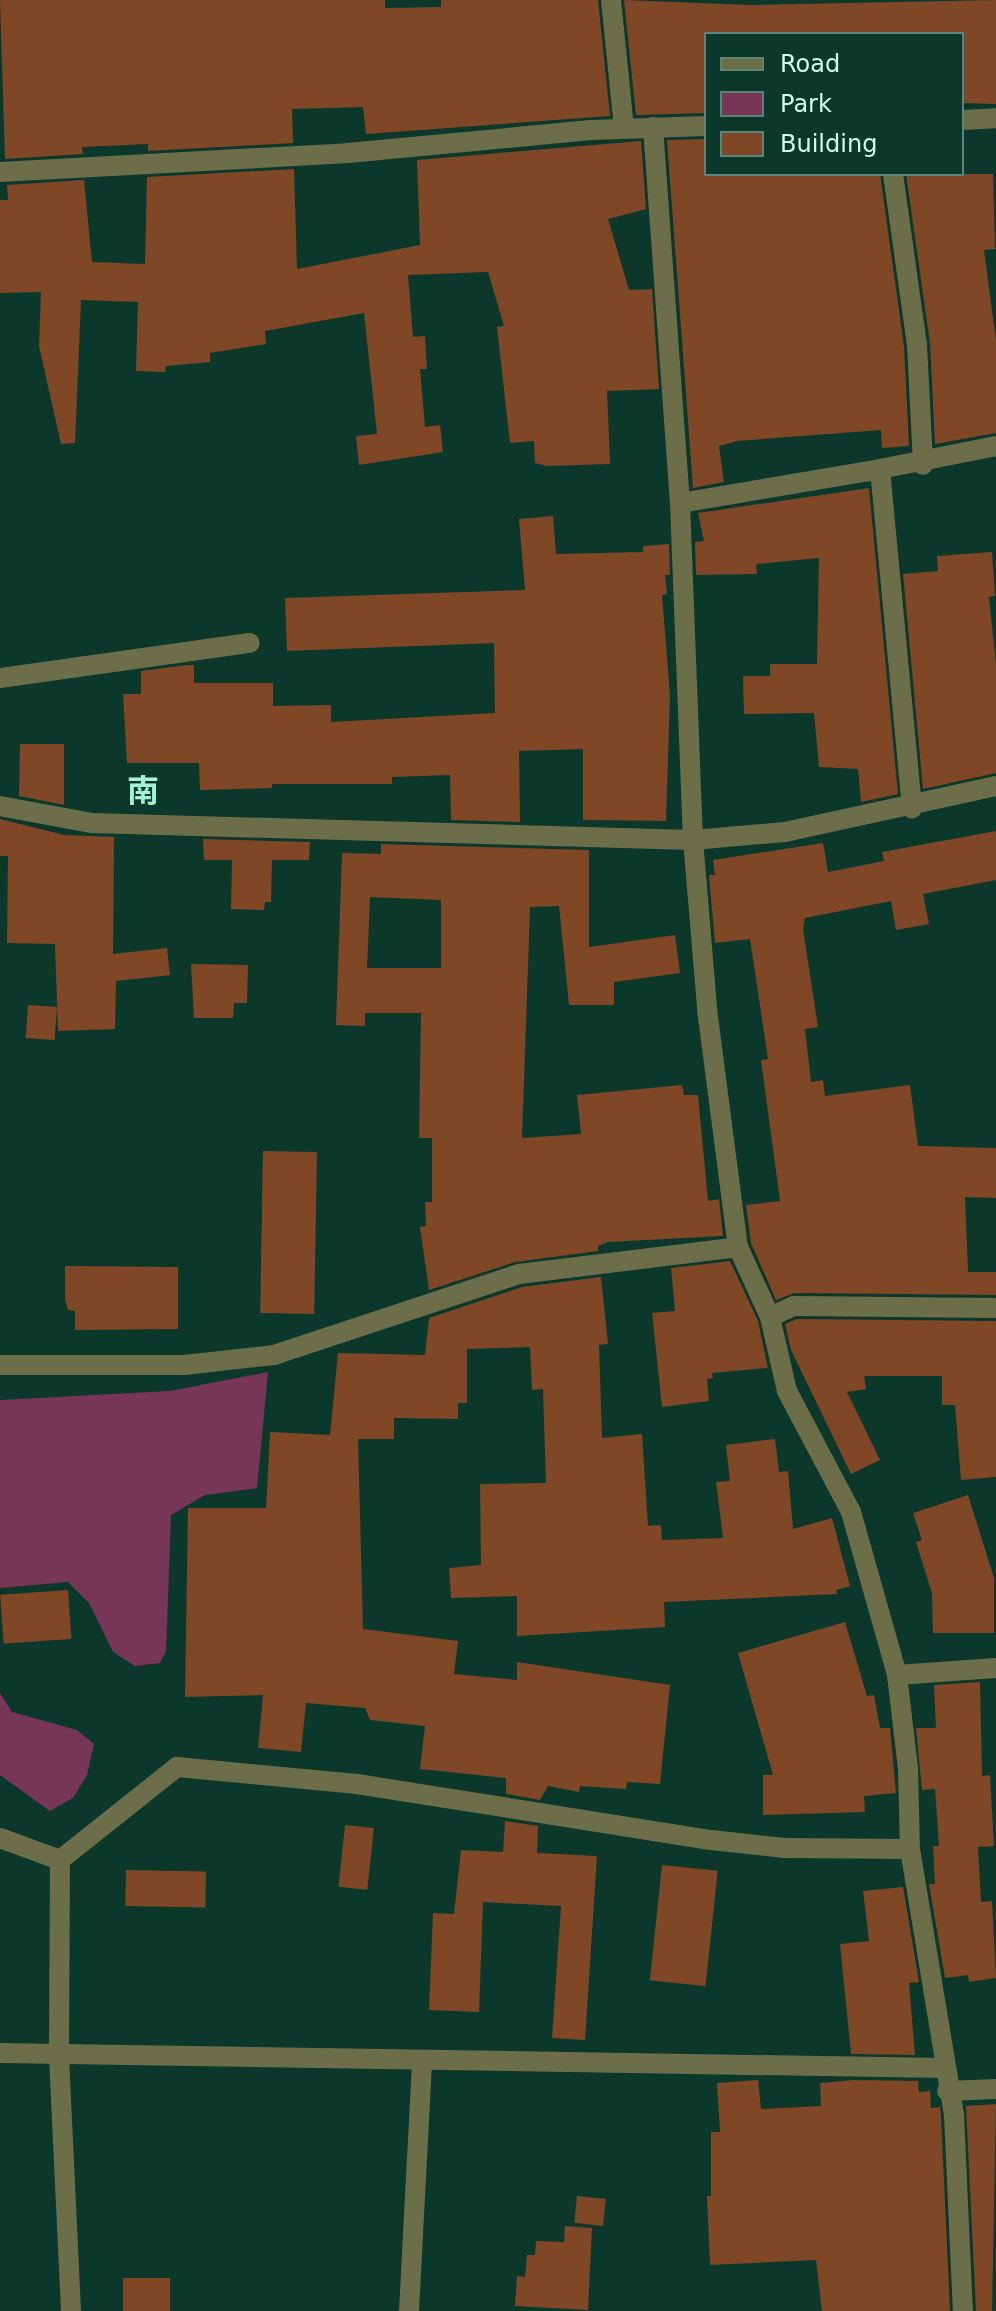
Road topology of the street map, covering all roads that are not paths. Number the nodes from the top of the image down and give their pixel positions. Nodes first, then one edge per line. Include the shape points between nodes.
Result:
1 (611, 0) edge
2 (996, 118) edge
3 (964, 120) edge
4 (704, 126) edge
5 (653, 127) junction
6 (624, 128) junction
7 (0, 172) edge
8 (893, 176) edge
9 (996, 446) edge
10 (923, 465) junction
11 (880, 469) junction
12 (680, 503) junction
13 (250, 643) dead end
14 (0, 678) edge
15 (996, 786) edge
16 (0, 806) edge
17 (912, 808) junction
18 (693, 840) junction
19 (738, 1247) junction
20 (996, 1308) edge
21 (770, 1317) junction
22 (0, 1365) edge
23 (996, 1668) edge
24 (897, 1675) junction
25 (0, 1838) edge
26 (910, 1849) junction
27 (60, 1860) junction
28 (0, 2053) edge
29 (59, 2053) junction
30 (422, 2060) junction
31 (945, 2068) junction
32 (996, 2089) edge
33 (947, 2091) junction
34 (71, 2311) edge
35 (409, 2311) edge
36 (963, 2311) edge

1 - 6 street
2 - 3 street
4 - 5 street
5 - 6 street
5 - 12 street
6 - 7 street via 334,154
8 - 10 street via 917,345
9 - 10 street
10 - 11 street
11 - 12 street
11 - 17 street
12 - 18 street
13 - 14 street
15 - 17 street
16 - 18 street via 92,823
17 - 18 street via 785,832
18 - 19 street via 708,1017
19 - 21 street
19 - 22 street via 519,1274 274,1355 184,1365
20 - 21 street via 794,1306
21 - 24 street via 787,1391 851,1512
23 - 24 street
24 - 26 street via 908,1768
25 - 27 street
26 - 27 street via 740,1843 357,1784 177,1767
26 - 31 street
27 - 29 street
28 - 29 street
29 - 30 street
29 - 34 street
30 - 31 street
30 - 35 street
31 - 33 street
32 - 33 street
33 - 36 street via 954,2115

